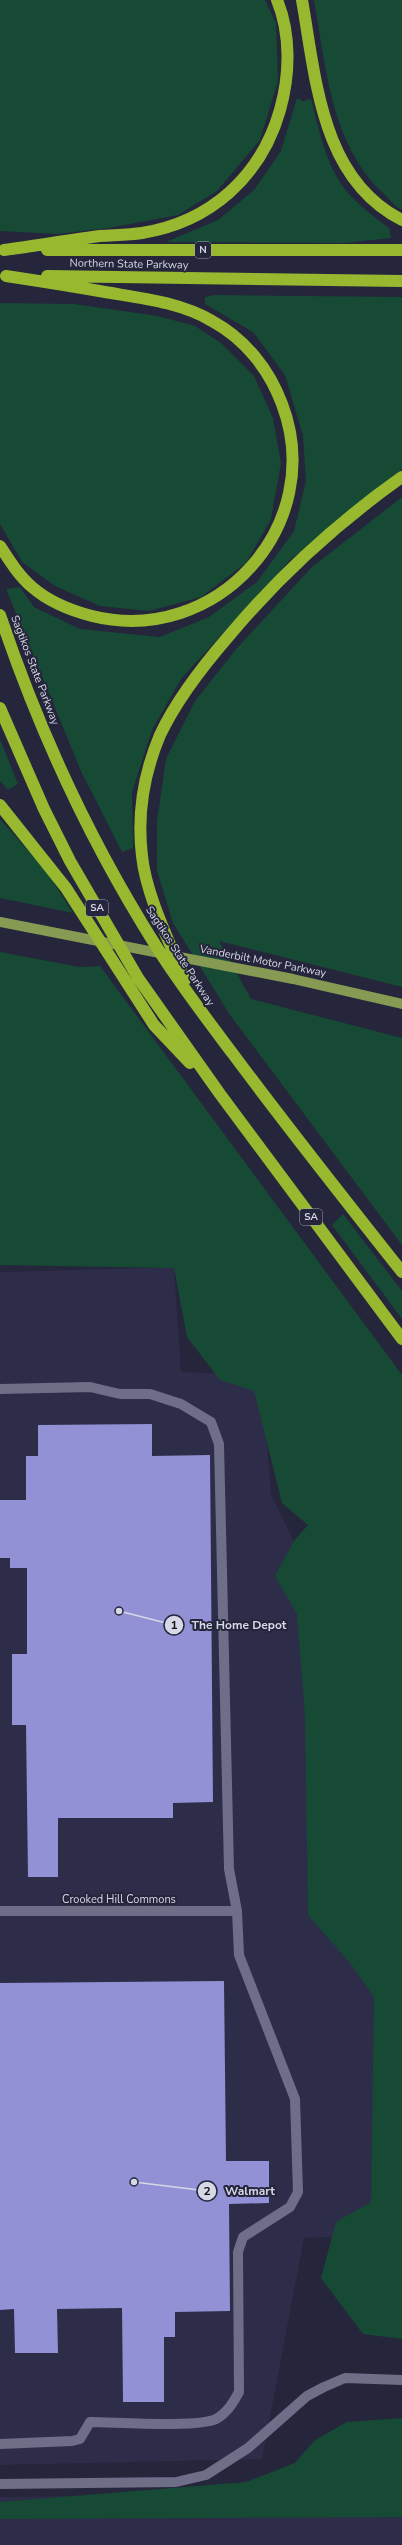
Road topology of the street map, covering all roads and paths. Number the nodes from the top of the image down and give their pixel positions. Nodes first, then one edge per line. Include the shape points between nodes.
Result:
1 (277, 0) edge
2 (302, 0) edge
3 (402, 220) edge
4 (2, 250) edge
5 (402, 250) edge
6 (3, 276) edge
7 (402, 281) edge
8 (402, 477) edge
9 (0, 546) edge
10 (0, 615) edge
11 (0, 708) edge
12 (0, 804) edge
13 (0, 922) edge
14 (192, 1000) junction
15 (402, 1004) edge
16 (220, 1094) junction
17 (402, 1272) edge
18 (402, 1340) edge
19 (0, 1389) edge
20 (0, 1911) edge
21 (237, 1911) junction
22 (402, 2380) edge
23 (0, 2444) edge
24 (0, 2484) edge

1 - 4 highway via 288,59 283,98 278,119 260,156 234,189 202,214 165,228
2 - 3 highway via 321,109 333,144 354,180 382,208
4 - 5 highway, Northern State Parkway / N
6 - 7 highway, Northern State Parkway
6 - 9 highway via 144,298 190,311 210,320 243,343 269,377 286,416 293,456 289,495 267,548 228,589 192,609 171,616 128,622 106,620 64,608 30,586
8 - 14 highway via 324,537 270,589 197,674 161,734 152,756 143,796 144,875
10 - 14 highway, Sagtikos State Parkway via 39,720 77,803 125,894
11 - 16 highway, SA via 44,808 101,916 138,978
12 - 16 highway via 66,888 154,1025
13 - 15 main road, Vanderbilt Motor Parkway via 293,979
14 - 17 highway, Sagtikos State Parkway
16 - 18 highway, SA
19 - 21 lane via 90,1387 120,1394 150,1394 181,1404 211,1422 219,1444 229,1868
20 - 21 lane, Crooked Hill Commons
21 - 23 lane via 239,1955 295,2099 298,2192 290,2207 243,2237 238,2252 239,2392 231,2407 215,2419 196,2423 90,2422 80,2439 72,2441
22 - 24 lane via 345,2378 324,2387 307,2396 248,2448 206,2475 176,2482

